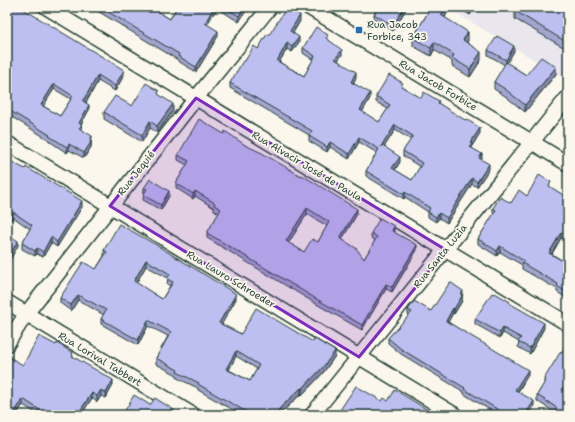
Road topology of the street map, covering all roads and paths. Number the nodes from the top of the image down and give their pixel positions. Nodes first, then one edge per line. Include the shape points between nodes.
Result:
1 (46, 7) edge
2 (270, 7) edge
3 (308, 7) edge
4 (568, 97) edge
5 (196, 98) junction
6 (532, 142) junction
7 (7, 143) edge
8 (568, 164) edge
9 (110, 206) junction
10 (446, 250) junction
11 (7, 302) edge
12 (26, 314) junction
13 (568, 324) edge
14 (7, 344) edge
15 (359, 357) junction
16 (193, 415) edge
17 (312, 415) edge
18 (455, 415) edge

1 - 5 street, Rua Alvacir José de Paula
2 - 5 street, Rua Jequié
3 - 6 street, Rua Jacob Forbice
4 - 6 street, Rua Santa Luzia
5 - 9 street, Rua Jequié
5 - 10 street, Rua Alvacir José de Paula
6 - 8 street, Rua Jacob Forbice
6 - 10 street, Rua Santa Luzia
7 - 9 street, Rua Lauro Schroeder
9 - 12 street, Rua Jequié
9 - 15 street, Rua Lauro Schroeder
10 - 13 street, Rua Alvacir José de Paula
10 - 15 street, Rua Santa Luzia
11 - 12 street, Rua Lorival Tabbert
12 - 14 street, Rua Jequié
12 - 16 street, Rua Lorival Tabbert
15 - 17 street, Rua Santa Luzia
15 - 18 street, Rua Lauro Schroeder

